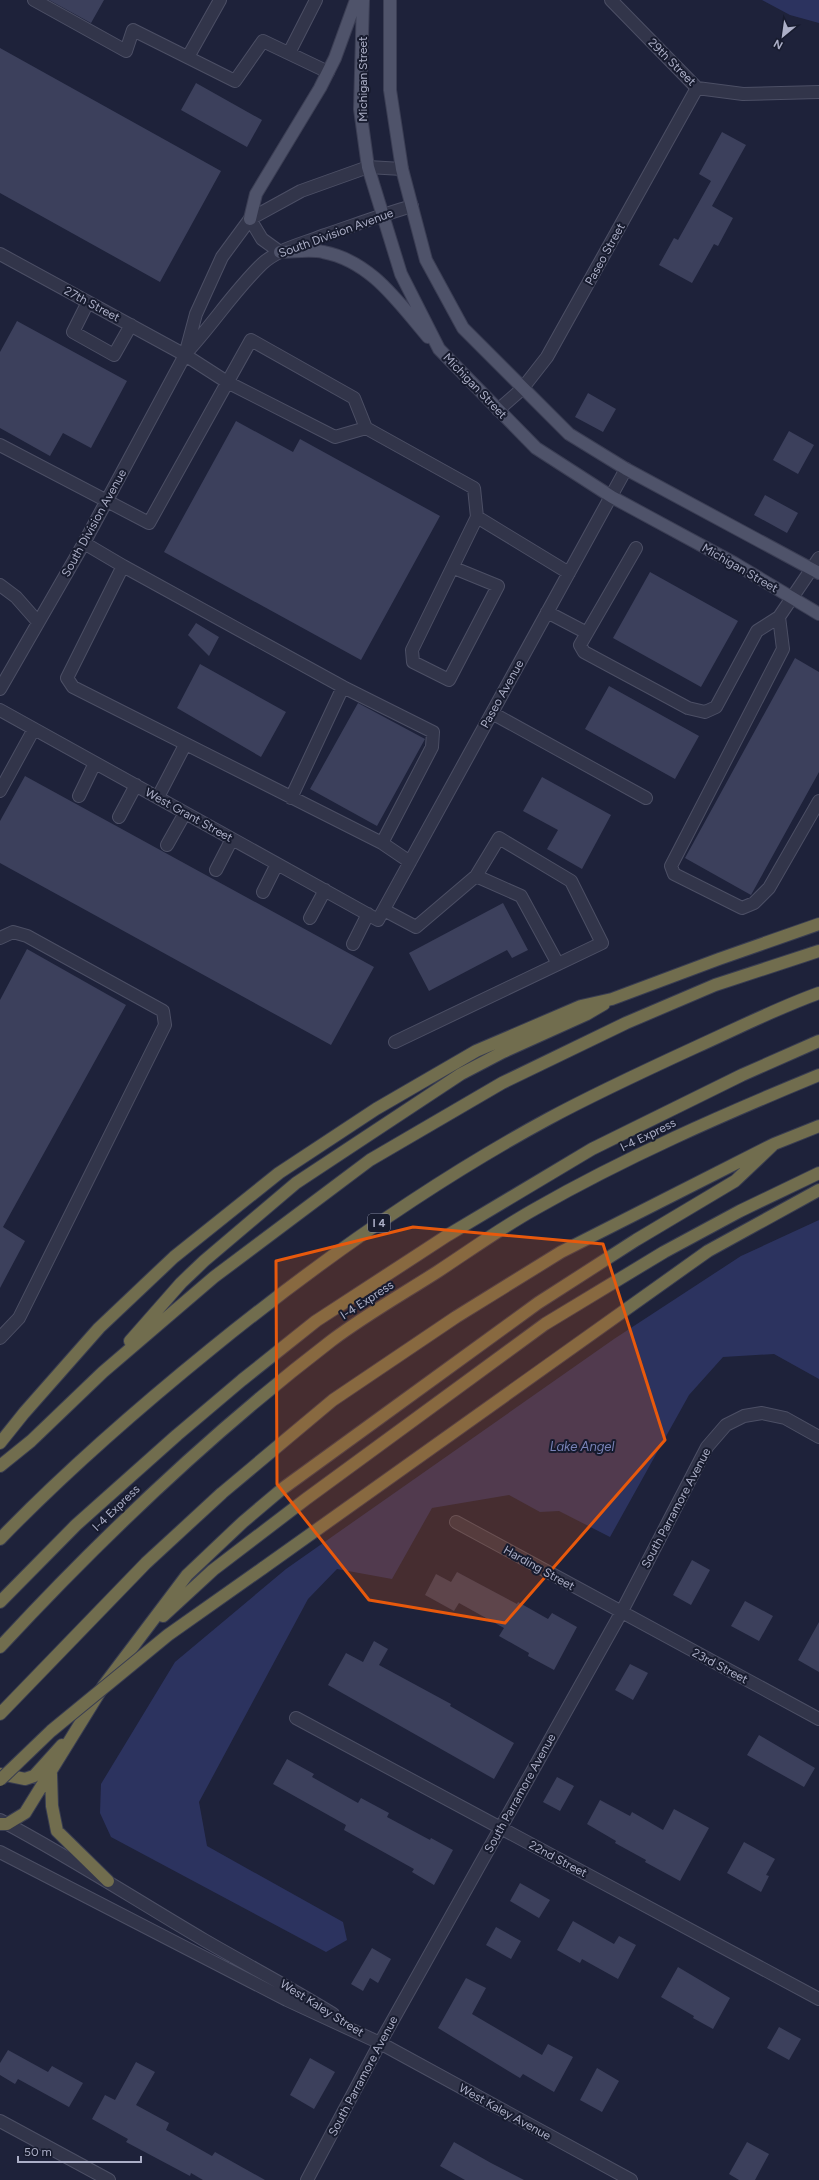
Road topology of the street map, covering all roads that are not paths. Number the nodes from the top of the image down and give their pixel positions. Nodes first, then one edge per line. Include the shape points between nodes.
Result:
1 (34, 0) edge
2 (220, 0) edge
3 (316, 0) edge
4 (356, 0) edge
5 (363, 0) edge
6 (390, 0) edge
7 (611, 0) edge
8 (289, 54) junction
9 (188, 57) junction
10 (328, 72) junction
11 (697, 88) junction
12 (819, 92) edge
13 (368, 167) junction
14 (402, 169) junction
15 (412, 206) junction
16 (382, 214) junction
17 (250, 219) junction
18 (280, 252) junction
19 (0, 254) edge
20 (88, 302) junction
21 (131, 325) junction
22 (440, 349) junction
23 (185, 354) junction
24 (228, 382) junction
25 (522, 389) junction
26 (498, 410) junction
27 (366, 428) junction
28 (0, 445) edge
29 (626, 469) junction
30 (612, 497) junction
31 (106, 501) junction
32 (478, 517) junction
33 (84, 543) junction
34 (636, 548) dead end
35 (819, 558) edge
36 (123, 566) junction
37 (454, 568) junction
38 (816, 572) edge
39 (569, 573) junction
40 (0, 585) edge
41 (792, 599) junction
42 (547, 612) junction
43 (819, 614) edge
44 (779, 616) junction
45 (38, 622) junction
46 (587, 633) junction
47 (343, 687) junction
48 (0, 689) edge
49 (0, 710) edge
50 (492, 713) junction
51 (34, 729) junction
52 (185, 745) junction
53 (95, 762) junction
54 (136, 785) junction
55 (0, 791) edge
56 (78, 796) dead end
57 (158, 797) junction
58 (291, 798) junction
59 (646, 798) dead end
60 (819, 801) edge
61 (185, 812) junction
62 (118, 817) dead end
63 (232, 839) junction
64 (382, 843) junction
65 (167, 846) dead end
66 (410, 862) junction
67 (277, 864) junction
68 (216, 870) dead end
69 (476, 876) junction
70 (325, 890) junction
71 (263, 892) dead end
72 (377, 915) junction
73 (310, 918) dead end
74 (819, 924) edge
75 (0, 938) edge
76 (353, 944) dead end
77 (819, 951) edge
78 (558, 964) junction
79 (819, 993) edge
80 (612, 999) junction
81 (819, 1041) edge
82 (395, 1042) dead end
83 (819, 1076) edge
84 (819, 1126) edge
85 (774, 1144) junction
86 (819, 1173) edge
87 (819, 1190) edge
88 (0, 1338) edge
89 (103, 1372) junction
90 (819, 1436) edge
91 (31, 1441) junction
92 (0, 1443) edge
93 (0, 1466) edge
94 (0, 1475) edge
95 (456, 1522) dead end
96 (0, 1539) edge
97 (0, 1602) edge
98 (621, 1613) junction
99 (136, 1640) junction
100 (0, 1647) edge
101 (0, 1714) edge
102 (296, 1718) dead end
103 (819, 1719) edge
104 (77, 1729) junction
105 (0, 1774) edge
106 (51, 1774) junction
107 (0, 1780) edge
108 (2, 1823) edge
109 (500, 1828) junction
110 (0, 1852) edge
111 (108, 1882) junction
112 (819, 1999) edge
113 (380, 2043) junction
114 (0, 2121) edge
115 (109, 2180) edge
116 (307, 2180) edge
117 (631, 2180) edge

1 - 9 street via 126,51 133,30
2 - 9 street
3 - 8 street
4 - 10 main road via 340,48
5 - 13 main road, Michigan Street via 360,109
6 - 14 main road via 390,90
7 - 11 street, 29th Street
8 - 9 street via 263,41 235,81
8 - 10 street
10 - 17 main road via 256,194
11 - 12 street, 29th Street via 743,94
11 - 25 street, Paseo Street via 548,357
13 - 14 street, South Division Avenue
13 - 16 main road, Michigan Street
13 - 17 street, South Division Avenue via 301,190
14 - 15 main road
15 - 16 street, South Division Avenue
15 - 25 main road via 426,260 463,328
16 - 18 street, South Division Avenue
16 - 22 main road, Michigan Street via 401,274
17 - 18 street via 262,239
17 - 23 street, South Division Avenue via 222,257 196,314
18 - 22 main road via 322,252 352,261 374,276
18 - 23 street, South Division Avenue via 263,264 235,292 212,325
19 - 20 street, 27th Street
20 - 21 street, 27th Street
20 - 21 street via 74,332 114,355
21 - 23 street, 27th Street
22 - 26 main road, Michigan Street
23 - 24 street, 27th Street
23 - 31 street, South Division Avenue
24 - 27 street, 27th Street via 335,437
24 - 27 street via 251,340 354,398
24 - 31 street via 149,523
25 - 26 street, Paseo Street
25 - 29 main road via 569,434
26 - 30 main road, Michigan Street via 536,448
27 - 32 street via 474,488
28 - 31 street
29 - 30 street, Paseo Avenue
29 - 38 main road
30 - 39 street, Paseo Avenue
30 - 41 main road, Michigan Street via 734,563
31 - 33 street, South Division Avenue
32 - 37 street
32 - 39 street
33 - 36 street
33 - 45 street, South Division Avenue
34 - 46 street
35 - 38 street
36 - 47 street
36 - 52 street via 67,678 73,687
37 - 37 street via 412,650 414,662 449,680 498,586
38 - 41 street
39 - 42 street, Paseo Avenue
40 - 45 street via 16,597
41 - 43 main road, Michigan Street
41 - 44 street
42 - 46 street
42 - 50 street, Paseo Avenue
44 - 46 street via 757,631 716,707 705,712 688,708 584,652 580,645
44 - 60 street via 783,649 671,866 674,874 742,908 754,903 769,888
45 - 48 street, South Division Avenue
47 - 58 street
47 - 64 street via 433,732 432,747
49 - 51 street, West Grant Street
50 - 59 street
50 - 66 street, Paseo Avenue
51 - 53 street, West Grant Street
51 - 55 street
52 - 57 street
52 - 58 street
53 - 54 street, West Grant Street
53 - 56 street
54 - 57 street, West Grant Street
54 - 62 street
57 - 61 street, West Grant Street
58 - 64 street
61 - 63 street, West Grant Street
61 - 65 street
63 - 67 street, West Grant Street
63 - 68 street
64 - 66 street
66 - 72 street, Paseo Avenue
67 - 70 street, West Grant Street
67 - 71 street
69 - 72 street, West Grant Street via 416,927
69 - 78 street via 521,896
69 - 78 street via 499,838 571,881 602,943
70 - 72 street, West Grant Street
70 - 73 street
72 - 76 street, Paseo Avenue
74 - 80 highway via 719,958
75 - 88 street via 12,932 27,936 163,1011 165,1025 19,1318
77 - 89 highway via 715,985 626,1023 502,1083 377,1156 214,1277
78 - 82 street
79 - 96 highway, I 4 via 638,1074 548,1118 462,1168 312,1269 178,1376 39,1499
80 - 89 highway via 587,1014 461,1074 296,1183 199,1265
80 - 92 highway via 581,1006 476,1051 376,1109 279,1173 174,1257 138,1290 99,1328
81 - 97 highway, I-4 Express via 742,1075 592,1148 448,1235 316,1321 177,1435 76,1525
83 - 100 highway, I-4 Express via 693,1128 534,1210 333,1340 198,1450 76,1568
84 - 85 highway
85 - 99 highway via 735,1181 636,1240 538,1304 282,1489 187,1575
85 - 101 highway via 561,1252 456,1317 333,1400 222,1493 146,1563
86 - 99 highway via 740,1211 664,1252 545,1324 213,1570
87 - 107 highway, bridge via 708,1251 168,1635 50,1731
89 - 91 highway
90 - 98 street, South Parramore Avenue via 785,1418 762,1412 744,1416 726,1425 707,1447
91 - 93 highway
91 - 94 highway
95 - 98 street, Harding Street
98 - 103 street, 23rd Street
98 - 109 street, South Parramore Avenue
99 - 104 highway
102 - 109 street, 22nd Street
104 - 105 highway via 34,1776 25,1779
104 - 106 highway
106 - 108 highway via 25,1813
106 - 111 highway via 52,1806 57,1831
108 - 111 street, West Kaley Street
109 - 112 street, 22nd Street
109 - 113 street, South Parramore Avenue
110 - 113 street, West Kaley Street via 280,1996
111 - 113 street, West Kaley Street via 288,1986
113 - 116 street, South Parramore Avenue
113 - 117 street, West Kaley Avenue
114 - 115 street

